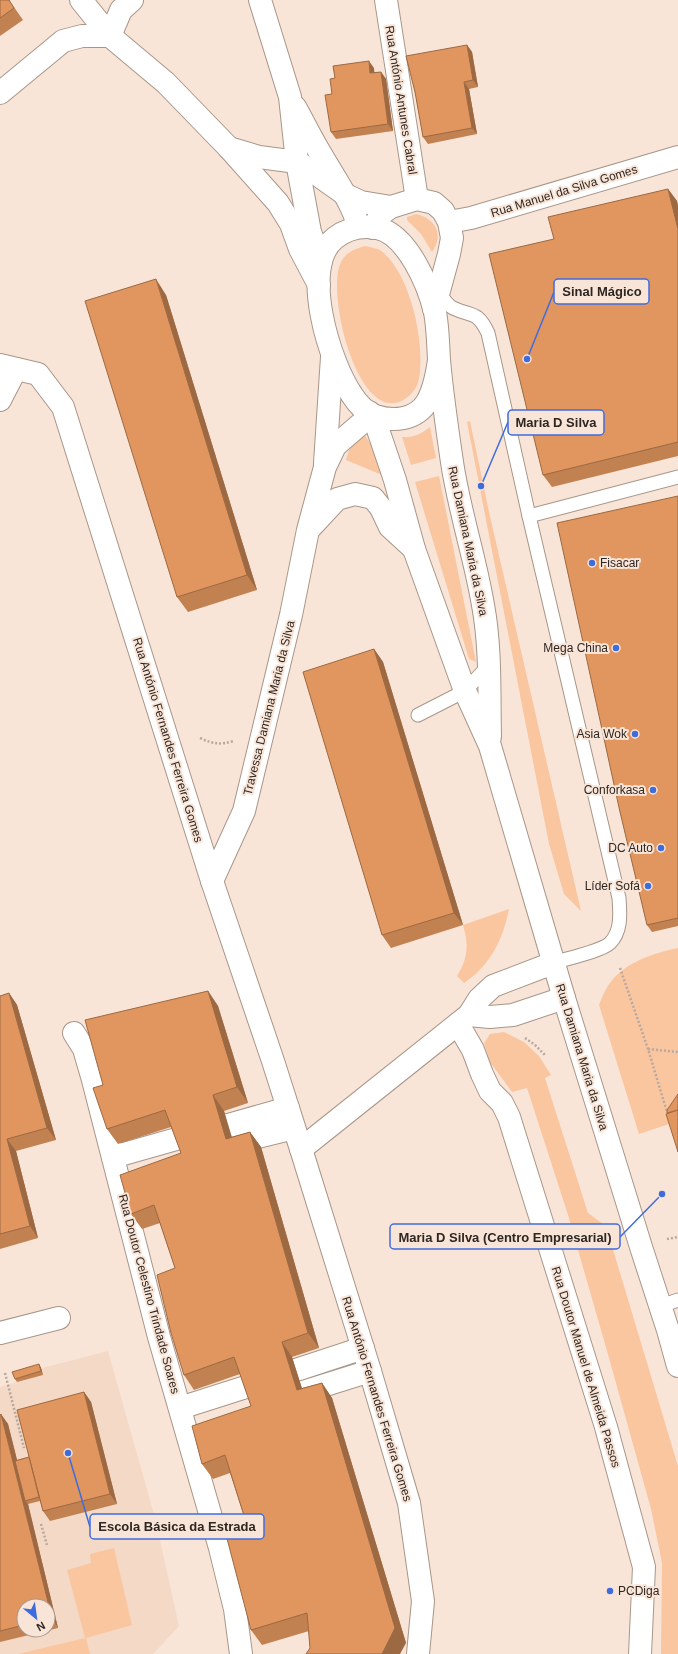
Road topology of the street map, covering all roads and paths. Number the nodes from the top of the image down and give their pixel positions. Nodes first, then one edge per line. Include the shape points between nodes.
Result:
1 (81, 0) edge
2 (132, 0) edge
3 (260, 0) edge
4 (386, 0) edge
5 (110, 36) junction
6 (0, 93) edge
7 (290, 97) junction
8 (229, 148) junction
9 (678, 157) edge
10 (297, 162) junction
11 (346, 195) junction
12 (417, 200) junction
13 (390, 207) junction
14 (449, 222) junction
15 (366, 227) junction
16 (321, 260) junction
17 (319, 285) junction
18 (436, 300) junction
19 (332, 357) junction
20 (439, 360) junction
21 (8, 367) edge
22 (0, 400) edge
23 (371, 414) junction
24 (325, 467) junction
25 (678, 477) edge
26 (529, 516) junction
27 (308, 530) junction
28 (414, 549) junction
29 (489, 666) junction
30 (465, 691) junction
31 (418, 715) dead end
32 (200, 738) dead end
33 (235, 740) dead end
34 (490, 746) junction
35 (212, 881) junction
36 (553, 962) junction
37 (620, 968) dead end
38 (564, 998) junction
39 (464, 1020) junction
40 (74, 1033) dead end
41 (648, 1049) junction
42 (678, 1052) edge
43 (668, 1113) edge
44 (291, 1118) junction
45 (231, 1134) dead end
46 (180, 1138) edge
47 (301, 1149) junction
48 (113, 1157) junction
49 (140, 1172) edge
50 (118, 1178) junction
51 (678, 1237) edge
52 (667, 1239) dead end
53 (669, 1303) edge
54 (59, 1318) dead end
55 (673, 1329) edge
56 (0, 1332) edge
57 (363, 1348) junction
58 (678, 1366) edge
59 (296, 1370) dead end
60 (370, 1371) junction
61 (5, 1374) dead end
62 (249, 1386) edge
63 (303, 1392) edge
64 (180, 1408) junction
65 (24, 1448) edge
66 (41, 1524) edge
67 (47, 1545) dead end
68 (241, 1654) edge
69 (418, 1654) edge
70 (640, 1654) edge

1 - 5 street
2 - 5 street via 121,10
3 - 7 street, Rua Damiana Maria da Silva
4 - 12 street, Rua António Antunes Cabral
5 - 6 street via 82,36 63,41
5 - 8 street via 166,83
7 - 10 street, Rua Damiana Maria da Silva
7 - 11 street, Rua Damiana Maria da Silva
8 - 10 street via 259,157
8 - 17 street via 278,203 291,224 300,249
9 - 14 street, Rua Manuel da Silva Gomes via 471,218
10 - 11 street
10 - 16 street, Rua Damiana Maria da Silva via 310,232
11 - 13 street via 361,202
11 - 15 street, Rua Damiana Maria da Silva
12 - 13 street
12 - 14 street via 434,203
13 - 15 street
14 - 18 street via 452,238
15 - 16 street, Rua Damiana Maria da Silva via 347,230 333,239
15 - 18 street, Rua Damiana Maria da Silva via 386,230 404,246
16 - 17 street, Rua Damiana Maria da Silva
17 - 19 street, Rua Damiana Maria da Silva via 324,326
18 - 20 street, Rua Damiana Maria da Silva
18 - 26 lane via 444,300 453,308 475,314 483,322 488,333
19 - 23 street, Rua Damiana Maria da Silva via 352,396
19 - 24 street, Travessa Damiana Maria da Silva
20 - 23 street, Rua Damiana Maria da Silva via 436,381 426,403 416,413 405,418 392,419
20 - 29 street, Rua Damiana Maria da Silva via 452,464 484,606
21 - 22 street
21 - 35 street, Rua António Fernandes Ferreira Gomes via 38,374 63,407
23 - 24 street, Travessa Damiana Maria da Silva via 336,446
23 - 28 street, Rua Damiana Maria da Silva via 395,480
24 - 27 street, Travessa Damiana Maria da Silva
25 - 26 lane
26 - 36 lane via 620,905 617,931 610,944
27 - 28 street via 337,499 355,494 373,498 390,527
27 - 35 street, Travessa Damiana Maria da Silva via 292,615 244,812
28 - 30 street, Rua Damiana Maria da Silva
29 - 30 lane
29 - 34 street, Rua Damiana Maria da Silva
30 - 31 lane
30 - 34 street, Rua Damiana Maria da Silva
32 - 33 path via 213,744
34 - 36 street, Rua Damiana Maria da Silva
35 - 44 street, Rua António Fernandes Ferreira Gomes
36 - 38 street, Rua Damiana Maria da Silva
36 - 39 street via 493,986 479,999
37 - 41 path
38 - 39 street via 513,1015
38 - 53 street, Rua Damiana Maria da Silva via 640,1247
39 - 47 street
39 - 70 street, Rua Doutor Manuel de Almeida Passos via 482,1074 490,1091 502,1104 509,1117 606,1427 644,1566
40 - 48 street, Rua Doutor Celestino Trindade Soares via 84,1049
41 - 42 path
41 - 43 path
44 - 45 street
44 - 47 street, Rua António Fernandes Ferreira Gomes
46 - 48 street
47 - 57 street, Rua António Fernandes Ferreira Gomes
48 - 50 street, Rua Doutor Celestino Trindade Soares
49 - 50 street, Rua Doutor Celestino Trindade Soares
50 - 64 street, Rua Doutor Celestino Trindade Soares
51 - 52 path
53 - 55 street, Rua Damiana Maria da Silva
54 - 56 street
55 - 58 street, Rua Damiana Maria da Silva
57 - 59 street
57 - 60 street, Rua António Fernandes Ferreira Gomes
60 - 63 street
60 - 69 street, Rua António Fernandes Ferreira Gomes via 409,1503 423,1601
61 - 65 path
62 - 64 street, Rua Doutor Celestino Trindade Soares
64 - 68 street, Rua Doutor Celestino Trindade Soares via 196,1426 235,1609
66 - 67 path

